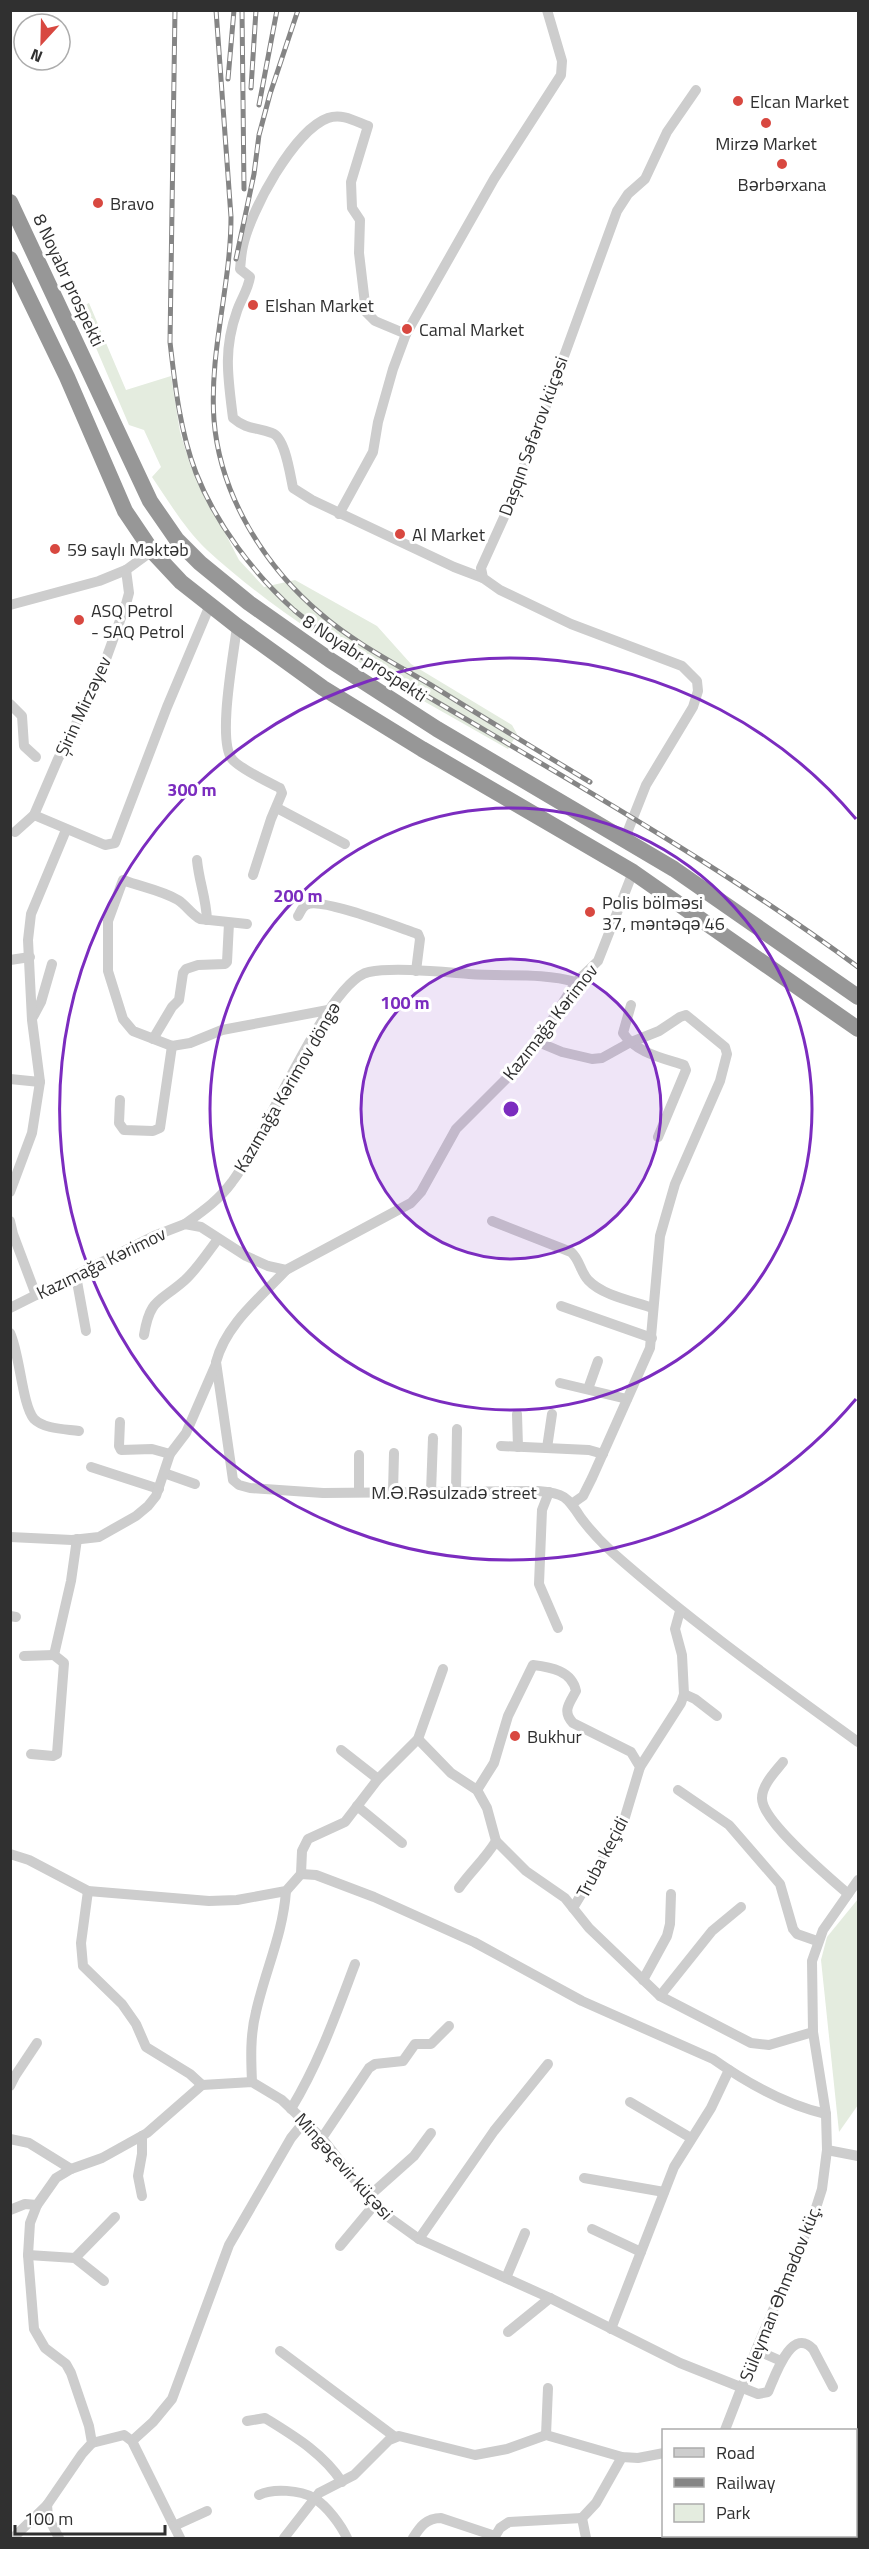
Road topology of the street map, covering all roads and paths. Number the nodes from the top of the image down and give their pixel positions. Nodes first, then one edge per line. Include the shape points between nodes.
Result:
1 (547, 10) edge
2 (696, 90) dead end
3 (10, 202) edge
4 (10, 259) edge
5 (406, 334) junction
6 (339, 514) junction
7 (152, 551) junction
8 (126, 570) junction
9 (483, 578) junction
10 (10, 605) edge
11 (210, 605) junction
12 (237, 626) junction
13 (10, 704) edge
14 (36, 756) dead end
15 (277, 808) junction
16 (34, 816) junction
17 (66, 830) junction
18 (15, 832) dead end
19 (625, 838) junction
20 (345, 844) dead end
21 (197, 860) dead end
22 (633, 872) junction
23 (253, 875) dead end
24 (298, 916) dead end
25 (207, 920) junction
26 (229, 923) junction
27 (247, 924) dead end
28 (30, 957) junction
29 (10, 960) edge
30 (52, 964) dead end
31 (416, 971) junction
32 (576, 982) junction
33 (858, 997) edge
34 (631, 1005) dead end
35 (328, 1010) junction
36 (32, 1020) junction
37 (858, 1029) edge
38 (153, 1039) junction
39 (538, 1042) junction
40 (629, 1043) junction
41 (172, 1047) junction
42 (10, 1079) edge
43 (40, 1082) junction
44 (120, 1100) dead end
45 (658, 1137) dead end
46 (10, 1192) edge
47 (10, 1221) edge
48 (492, 1221) dead end
49 (185, 1224) junction
50 (218, 1239) junction
51 (286, 1270) junction
52 (76, 1276) junction
53 (36, 1295) junction
54 (561, 1306) dead end
55 (10, 1308) edge
56 (653, 1308) junction
57 (86, 1330) dead end
58 (10, 1333) edge
59 (144, 1335) dead end
60 (652, 1338) junction
61 (598, 1360) dead end
62 (216, 1362) junction
63 (560, 1383) dead end
64 (588, 1389) junction
65 (627, 1399) junction
66 (552, 1413) dead end
67 (517, 1414) dead end
68 (120, 1422) dead end
69 (457, 1429) dead end
70 (79, 1431) dead end
71 (433, 1438) dead end
72 (501, 1446) dead end
73 (518, 1447) junction
74 (547, 1448) junction
75 (394, 1453) dead end
76 (170, 1454) junction
77 (603, 1454) junction
78 (359, 1455) dead end
79 (91, 1467) dead end
80 (164, 1473) junction
81 (195, 1484) dead end
82 (159, 1489) junction
83 (456, 1491) junction
84 (359, 1492) junction
85 (393, 1492) junction
86 (430, 1492) junction
87 (549, 1492) junction
88 (573, 1503) junction
89 (10, 1537) edge
90 (76, 1539) junction
91 (680, 1611) junction
92 (558, 1628) dead end
93 (54, 1654) junction
94 (24, 1656) dead end
95 (443, 1669) dead end
96 (684, 1694) junction
97 (717, 1716) dead end
98 (418, 1739) junction
99 (858, 1742) edge
100 (341, 1749) dead end
101 (31, 1754) dead end
102 (783, 1762) dead end
103 (640, 1767) junction
104 (378, 1779) junction
105 (477, 1790) junction
106 (678, 1790) dead end
107 (357, 1806) junction
108 (496, 1841) junction
109 (402, 1843) dead end
110 (10, 1854) edge
111 (301, 1874) junction
112 (858, 1880) edge
113 (459, 1888) dead end
114 (88, 1891) junction
115 (286, 1891) junction
116 (671, 1894) dead end
117 (848, 1894) junction
118 (741, 1907) dead end
119 (573, 1908) junction
120 (817, 1941) junction
121 (355, 1964) dead end
122 (644, 1980) junction
123 (660, 1996) junction
124 (449, 2026) dead end
125 (813, 2032) junction
126 (37, 2043) dead end
127 (548, 2064) dead end
128 (729, 2070) junction
129 (252, 2082) junction
130 (202, 2085) junction
131 (10, 2086) edge
132 (630, 2102) dead end
133 (291, 2109) junction
134 (826, 2114) junction
135 (304, 2122) junction
136 (431, 2133) dead end
137 (142, 2136) junction
138 (322, 2138) junction
139 (691, 2138) junction
140 (10, 2139) edge
141 (827, 2150) junction
142 (858, 2156) edge
143 (71, 2169) junction
144 (584, 2178) dead end
145 (664, 2192) junction
146 (142, 2196) dead end
147 (372, 2201) junction
148 (37, 2205) junction
149 (10, 2210) edge
150 (115, 2217) dead end
151 (592, 2229) dead end
152 (525, 2234) dead end
153 (419, 2239) junction
154 (340, 2246) dead end
155 (641, 2252) junction
156 (28, 2255) junction
157 (75, 2258) junction
158 (506, 2278) junction
159 (104, 2281) dead end
160 (550, 2298) junction
161 (611, 2329) junction
162 (508, 2332) dead end
163 (756, 2350) junction
164 (280, 2351) dead end
165 (781, 2361) junction
166 (833, 2387) dead end
167 (548, 2388) dead end
168 (741, 2388) junction
169 (247, 2421) dead end
170 (725, 2429) edge
171 (546, 2435) junction
172 (395, 2437) junction
173 (132, 2441) junction
174 (92, 2443) junction
175 (662, 2453) edge
176 (622, 2457) junction
177 (342, 2482) junction
178 (259, 2496) dead end
179 (314, 2498) junction
180 (47, 2505) junction
181 (207, 2511) dead end
182 (582, 2518) junction
183 (174, 2526) junction
184 (494, 2537) edge
185 (13, 2538) edge
186 (59, 2538) edge
187 (180, 2538) edge
188 (284, 2538) edge
189 (347, 2538) edge
190 (413, 2538) edge
191 (586, 2538) edge

1 - 5 street via 562,61 561,75 494,179
2 - 9 street, Daşqın Səfərov küçəsi via 667,132 645,179 617,211 510,504 481,568
3 - 19 highway, 8 Noyabr prospekti via 150,501 177,540 249,603 330,660 437,729
4 - 7 highway via 125,511
5 - 6 street via 378,422 373,453
5 - 6 street via 375,321 366,312 359,254 360,220 352,208 351,182 368,126 340,116 326,118 303,135 256,208 243,245 240,269 250,277 249,287 237,312 226,354 233,418 243,427 274,433 281,440 293,488
6 - 9 street
7 - 8 street
7 - 11 highway
8 - 10 street
8 - 16 street, Şirin Mirzəyev via 129,593 98,681
9 - 19 street via 571,624 682,666 697,681 693,707 646,785
11 - 12 highway
11 - 17 street via 115,843 105,845
12 - 15 street via 225,728 227,749 233,760 280,788
12 - 22 highway via 323,688
13 - 14 street via 22,716 24,746
15 - 20 street
15 - 23 street
16 - 17 street
16 - 18 street, Şirin Mirzəyev
17 - 28 street via 31,914
19 - 33 highway, 8 Noyabr prospekti
21 - 25 street
22 - 32 street, Kazımağa Kərimov via 598,961
22 - 37 highway
24 - 31 street via 303,906 325,904 418,934
25 - 26 street
25 - 38 street via 168,895 123,880 108,921 108,971 123,1019 133,1031
26 - 27 street
26 - 38 street via 227,962 186,969 179,1000
28 - 29 street
28 - 36 street
30 - 36 street
31 - 32 street, Kazımağa Kərimov döngə via 554,976
31 - 35 street, Kazımağa Kərimov döngə via 367,972 347,985
32 - 39 street, Kazımağa Kərimov
34 - 40 street via 623,1033
35 - 41 street via 222,1030
35 - 49 street, Kazımağa Kərimov döngə via 233,1182 215,1203
36 - 43 street
38 - 41 street
39 - 40 street via 592,1059 602,1058
39 - 51 street, Kazımağa Kərimov via 456,1129 411,1203
40 - 45 street via 684,1065 686,1070
40 - 56 street via 686,1015 725,1047 726,1054 720,1081 675,1184 663,1225
41 - 44 street via 160,1128 124,1130 119,1123
42 - 43 street
43 - 46 street via 32,1133
47 - 53 street
48 - 56 street via 571,1252 591,1283
49 - 50 street, Kazımağa Kərimov via 201,1227
49 - 52 street, Kazımağa Kərimov
50 - 51 street, Kazımağa Kərimov via 246,1256
50 - 59 street via 186,1279 153,1304
51 - 62 street via 232,1327
52 - 53 street, Kazımağa Kərimov
52 - 57 street
53 - 55 street, Kazımağa Kərimov
54 - 60 street
56 - 60 street
58 - 70 street via 16,1345 28,1409 35,1420
60 - 65 street
61 - 64 street
62 - 76 street via 186,1433
62 - 84 street, M.Ə.Rəsulzadə street via 233,1480 250,1488
63 - 64 street
64 - 65 street
65 - 77 street
66 - 74 street
67 - 73 street
68 - 76 street via 121,1450 152,1449
69 - 83 street
71 - 86 street
72 - 73 street
73 - 74 street
74 - 77 street
75 - 85 street
76 - 80 street
77 - 88 street via 583,1496
78 - 84 street
79 - 82 street
80 - 81 street
80 - 82 street
82 - 90 street via 136,1516 99,1537
83 - 86 street, M.Ə.Rəsulzadə street
83 - 87 street, M.Ə.Rəsulzadə street
84 - 85 street, M.Ə.Rəsulzadə street
85 - 86 street, M.Ə.Rəsulzadə street
87 - 88 street, M.Ə.Rəsulzadə street
87 - 92 street via 542,1510 538,1584
88 - 91 street via 608,1549
89 - 90 street
90 - 93 street
91 - 96 street via 675,1629 682,1655
91 - 99 street
93 - 94 street
93 - 101 street via 64,1663 57,1754
95 - 98 street
96 - 97 street
96 - 103 street, Truba keçidi
98 - 104 street
98 - 105 street via 452,1773
100 - 104 street
102 - 117 street via 762,1795 765,1809 786,1837
103 - 105 street via 631,1752 573,1723 567,1716 566,1709 576,1691 567,1674 533,1665 508,1716 494,1763
103 - 119 street, Truba keçidi via 622,1827
104 - 107 street
105 - 108 street via 487,1808
106 - 120 street via 729,1825 780,1884 793,1929
107 - 109 street
107 - 111 street via 345,1822 308,1839 302,1851
108 - 113 street
108 - 119 street
110 - 114 street
111 - 115 street
111 - 128 street via 316,1875 374,1897 464,1938 582,2001 713,2058
112 - 117 street, Süleyman Əhmədov küç.
114 - 115 street via 208,1901
114 - 130 street via 81,1943 83,1966 122,2004 146,2047
115 - 129 street via 285,1918 255,2014
116 - 122 street via 667,1936
117 - 120 street, Süleyman Əhmədov küç.
118 - 123 street via 712,1931
119 - 122 street
120 - 125 street, Süleyman Əhmədov küç. via 811,1974
121 - 133 street via 325,2044
122 - 123 street
123 - 125 street via 761,2046
124 - 138 street via 431,2044 415,2044 403,2061 369,2068
125 - 134 street, Süleyman Əhmədov küç.
126 - 131 street
127 - 153 street via 494,2131
128 - 134 street via 785,2101
128 - 139 street
129 - 130 street
129 - 133 street, Mingəçevir küçəsi
130 - 137 street
132 - 139 street
133 - 135 street, Mingəçevir küçəsi
134 - 141 street, Süleyman Əhmədov küç.
135 - 138 street, Mingəçevir küçəsi
135 - 173 street via 229,2245 172,2399
136 - 147 street
137 - 143 street via 102,2158
137 - 146 street via 138,2176
138 - 147 street, Mingəçevir küçəsi
139 - 145 street
140 - 143 street via 29,2143
141 - 142 street
141 - 163 street, Süleyman Əhmədov küç. via 814,2214
143 - 148 street via 56,2178
144 - 145 street
145 - 155 street
147 - 153 street, Mingəçevir küçəsi
147 - 154 street
148 - 149 street via 25,2204
148 - 156 street via 30,2223
150 - 157 street
151 - 155 street
152 - 158 street
153 - 158 street, Mingəçevir küçəsi
155 - 161 street
156 - 157 street
156 - 174 street via 34,2330 45,2348 66,2364 71,2373
157 - 159 street
158 - 160 street, Mingəçevir küçəsi
160 - 161 street, Mingəçevir küçəsi
160 - 162 street
161 - 168 street, Mingəçevir küçəsi
163 - 165 street
163 - 168 street, Süleyman Əhmədov küç.
164 - 172 street
165 - 166 street via 793,2346 809,2345
165 - 168 street, Mingəçevir küçəsi via 768,2392 758,2394
167 - 171 street
168 - 170 street, Süleyman Əhmədov küç.
169 - 177 street via 262,2417 305,2443
171 - 172 street via 475,2455
171 - 176 street
172 - 177 street
173 - 174 street via 124,2435
173 - 183 street
174 - 180 street
175 - 176 street
176 - 182 street via 601,2496
177 - 179 street
178 - 179 street via 275,2489
179 - 188 street
179 - 189 street
180 - 185 street
180 - 186 street via 48,2517
181 - 183 street
182 - 184 street via 509,2522
182 - 191 street
183 - 187 street
184 - 190 street via 433,2518

